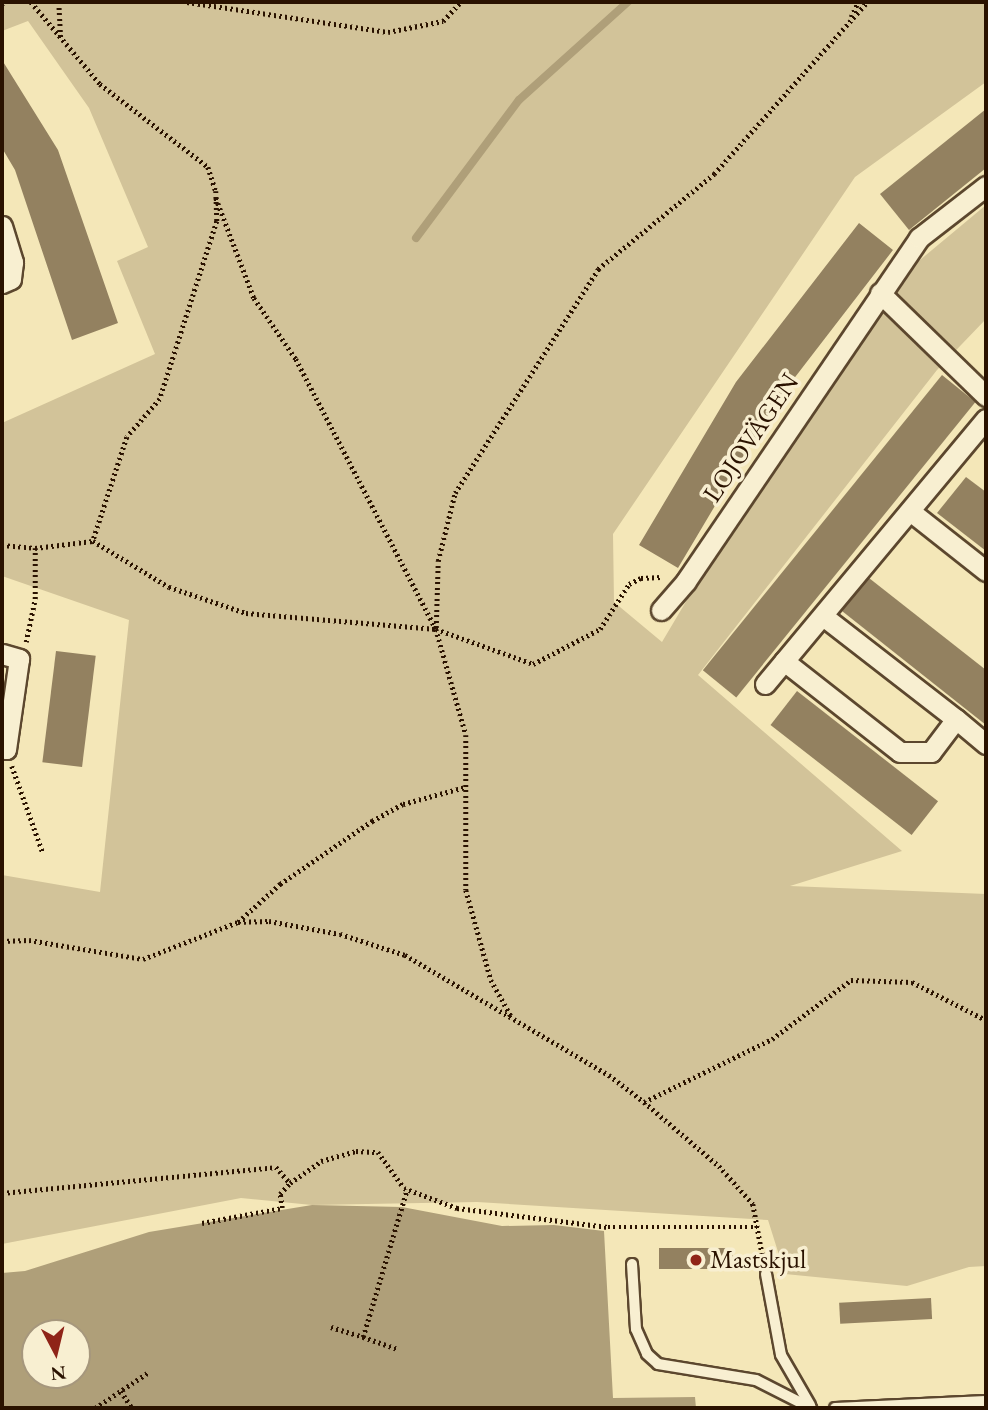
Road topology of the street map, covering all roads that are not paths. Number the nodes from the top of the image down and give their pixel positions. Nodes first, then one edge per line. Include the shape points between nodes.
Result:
1 (986, 186) edge
2 (2, 226) edge
3 (2, 283) edge
4 (880, 293) junction
5 (986, 396) edge
6 (986, 419) edge
7 (909, 511) junction
8 (986, 571) edge
9 (661, 610) dead end
10 (823, 616) junction
11 (10, 656) edge
12 (784, 661) junction
13 (765, 684) dead end
14 (956, 719) junction
15 (986, 744) edge
16 (4, 748) edge
17 (632, 1264) dead end
18 (766, 1274) road end
19 (986, 1401) edge
20 (811, 1408) edge
21 (835, 1408) edge

1 - 4 street, LOJOVÄGEN via 919,238
2 - 3 street via 13,262 11,279
4 - 5 street
4 - 9 street, LOJOVÄGEN via 686,581
6 - 7 street
7 - 8 street
7 - 10 street
10 - 12 street
10 - 14 street
11 - 16 street
12 - 13 street
12 - 14 street via 900,752 931,752
14 - 15 street
17 - 20 lane via 636,1329 648,1354 659,1364 756,1380
18 - 20 lane via 781,1355
19 - 21 lane

